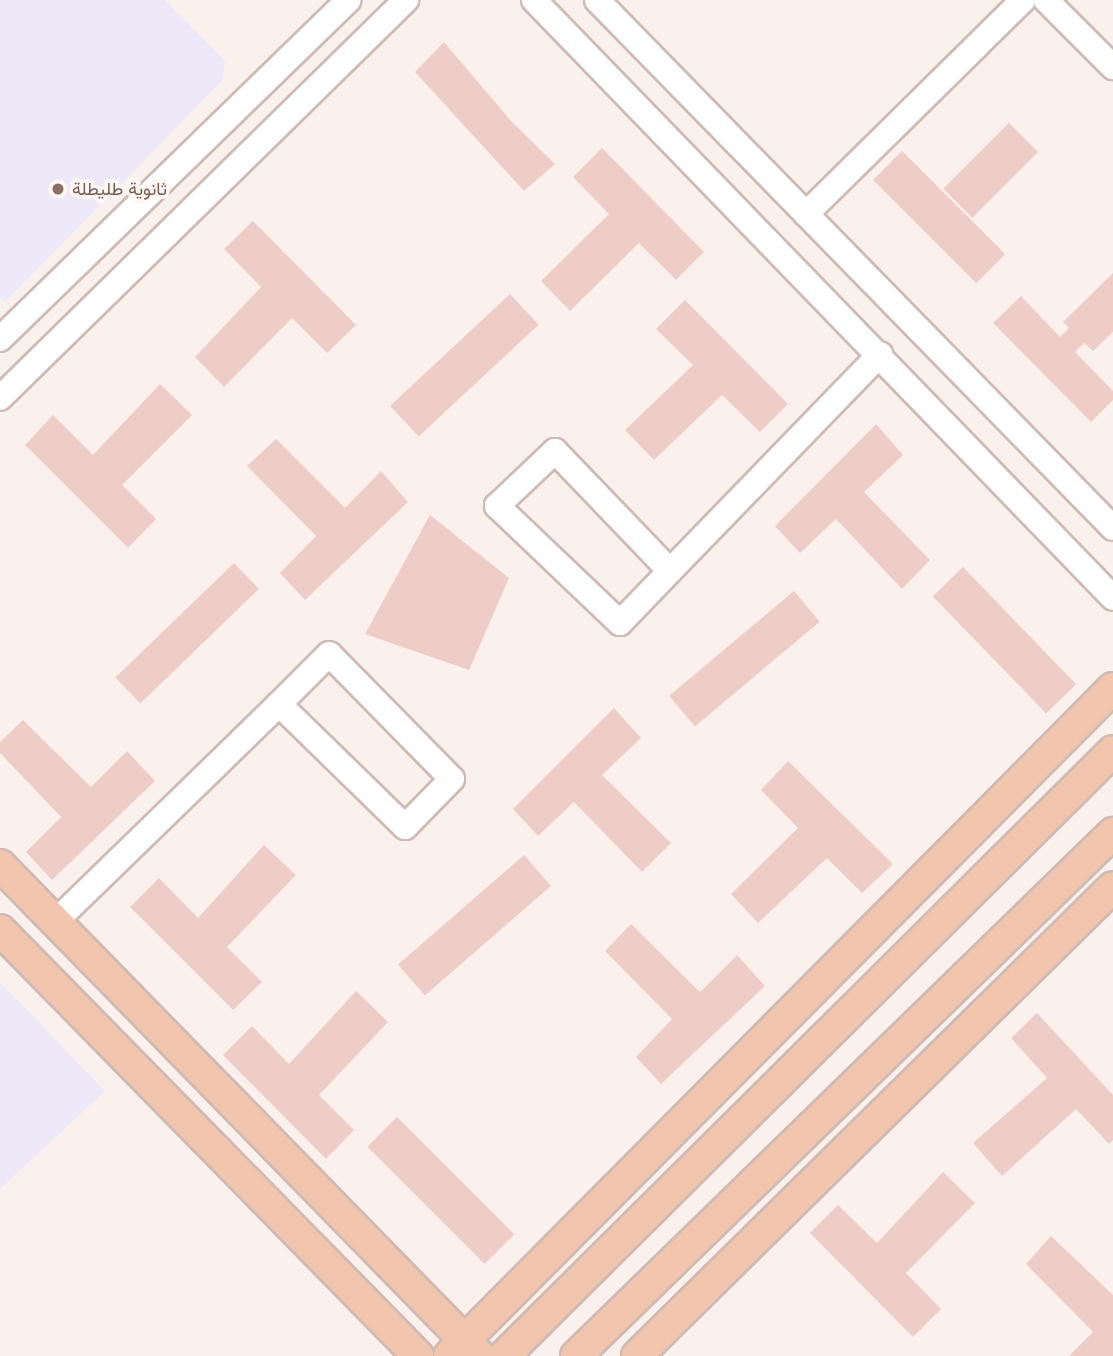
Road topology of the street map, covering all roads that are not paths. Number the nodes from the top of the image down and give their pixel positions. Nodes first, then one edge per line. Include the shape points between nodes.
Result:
1 (348, 0) edge
2 (406, 0) edge
3 (534, 0) edge
4 (597, 0) edge
5 (1023, 0) edge
6 (1046, 0) edge
7 (1113, 67) edge
8 (806, 214) junction
9 (0, 339) edge
10 (880, 354) junction
11 (0, 398) edge
12 (1113, 528) edge
13 (670, 571) junction
14 (1113, 598) edge
15 (1113, 688) edge
16 (279, 704) junction
17 (1113, 751) edge
18 (1113, 833) edge
19 (0, 865) edge
20 (1113, 887) edge
21 (56, 920) junction
22 (0, 930) edge
23 (464, 1351) edge
24 (418, 1356) edge
25 (504, 1356) edge
26 (576, 1356) edge
27 (637, 1356) edge

1 - 9 street
2 - 11 street
3 - 10 street
4 - 8 street
5 - 8 street
6 - 7 street
8 - 12 street
10 - 13 street
10 - 14 street
13 - 13 street via 555,452 497,506 620,623
15 - 23 main road
16 - 16 street via 405,827 452,779 329,654
16 - 21 street
17 - 25 main road
18 - 26 main road
19 - 21 main road
20 - 27 main road
21 - 23 main road
22 - 24 main road

